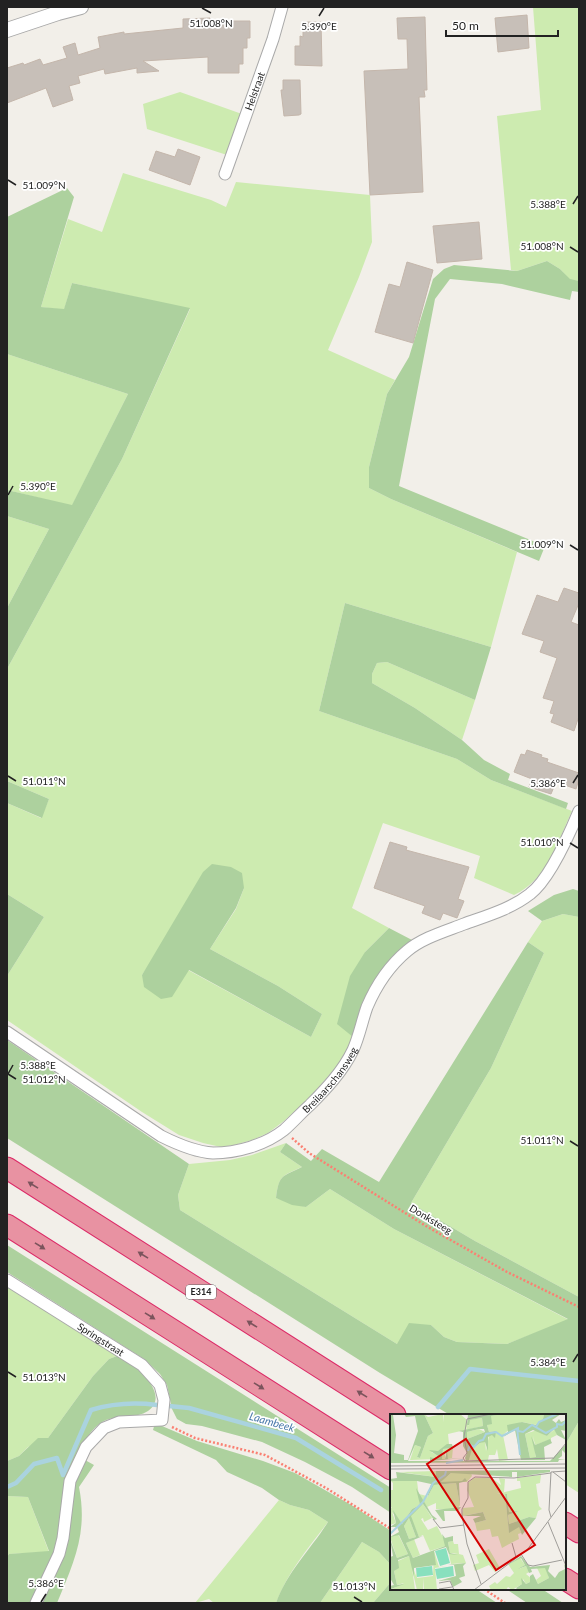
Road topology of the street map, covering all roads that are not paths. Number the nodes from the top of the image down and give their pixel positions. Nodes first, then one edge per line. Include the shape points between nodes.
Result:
1 (81, 7) edge
2 (282, 7) edge
3 (7, 30) edge
4 (225, 174) dead end
5 (579, 812) edge
6 (7, 1032) edge
7 (7, 1168) edge
8 (7, 1225) edge
9 (7, 1280) edge
10 (393, 1414) edge
11 (390, 1468) edge
12 (566, 1524) edge
13 (579, 1532) edge
14 (566, 1580) edge
15 (579, 1588) edge
16 (36, 1603) edge

1 - 3 street via 58,12
2 - 4 street, Helstraat
5 - 6 street, Breilaarschansweg via 545,878 532,893 515,904 427,940 408,950 393,965 380,982 367,1007 353,1050 343,1067 325,1089 283,1130 250,1147 212,1153 184,1147 161,1136
10 -> 7 highway, E314
8 -> 11 highway
9 - 16 street, Springstraat via 142,1365 160,1385 164,1400 162,1420 119,1422 104,1428 86,1447 70,1481 59,1554
12 - 13 highway
14 - 15 highway

